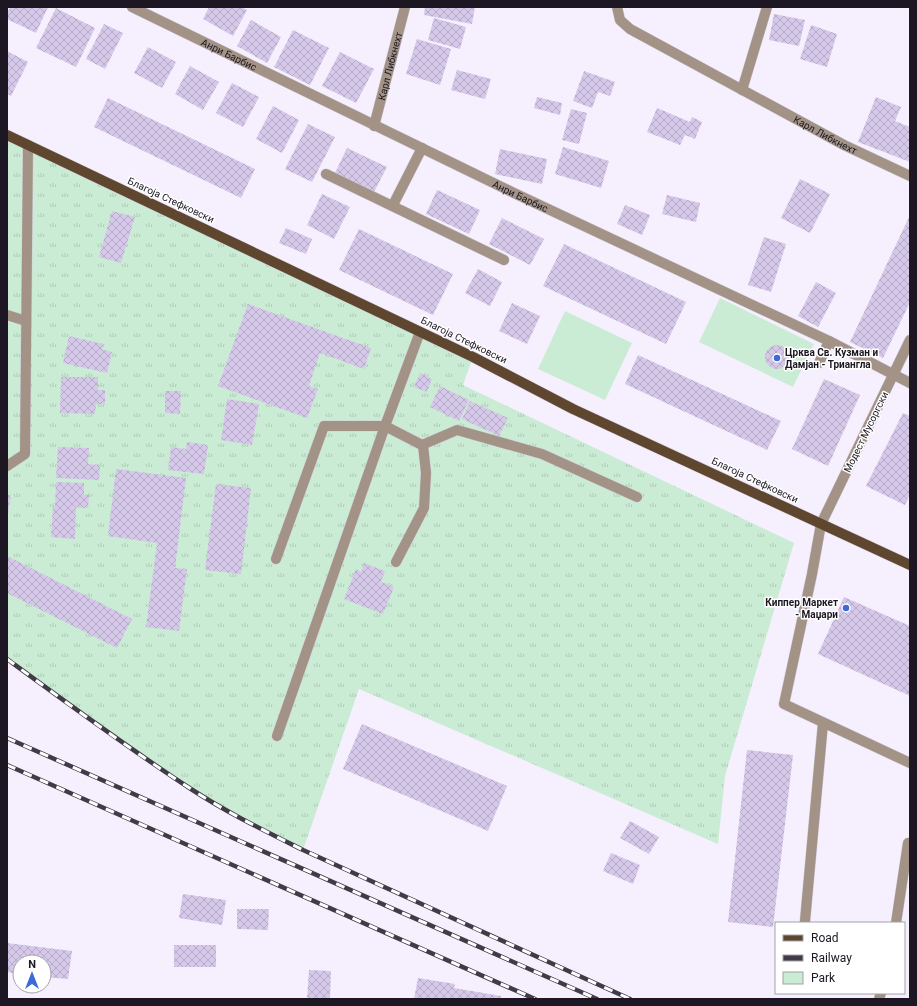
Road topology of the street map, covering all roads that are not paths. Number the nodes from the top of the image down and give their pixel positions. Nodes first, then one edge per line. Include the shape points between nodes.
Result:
1 (132, 7) edge
2 (405, 7) edge
3 (617, 7) edge
4 (768, 7) edge
5 (742, 90) junction
6 (374, 126) junction
7 (7, 135) edge
8 (28, 145) junction
9 (422, 148) junction
10 (326, 174) dead end
11 (910, 176) edge
12 (393, 205) junction
13 (504, 260) dead end
14 (7, 315) edge
15 (26, 321) junction
16 (420, 332) junction
17 (910, 340) edge
18 (830, 341) junction
19 (819, 363) dead end
20 (894, 374) junction
21 (910, 383) edge
22 (386, 426) junction
23 (423, 445) junction
24 (7, 466) edge
25 (637, 497) dead end
26 (821, 524) junction
27 (276, 559) dead end
28 (396, 562) dead end
29 (910, 565) edge
30 (823, 723) junction
31 (277, 736) dead end
32 (910, 763) edge
33 (908, 843) dead end
34 (805, 922) dead end
35 (896, 922) edge

1 - 6 street, Анри Барбис
2 - 6 street, Карл Либкнехт
3 - 5 street, Карл Либкнехт via 620,20 630,29
4 - 5 street
5 - 11 street, Карл Либкнехт via 844,145
6 - 9 street, Анри Барбис
7 - 8 main road, Благоја Стефковски
8 - 15 street
8 - 16 main road, Благоја Стефковски
9 - 12 street
9 - 18 street, Анри Барбис via 709,289
10 - 12 street
12 - 13 street
14 - 15 street
15 - 24 street via 25,454
16 - 22 street
16 - 26 main road, Благоја Стефковски via 573,409
17 - 20 street, Модест Мусоргски
18 - 19 street
18 - 20 street, Анри Барбис
20 - 21 street, Анри Барбис
20 - 26 street, Модест Мусоргски
22 - 23 street
22 - 27 street via 324,426
22 - 31 street
23 - 25 street via 457,430 542,454
23 - 28 street via 426,473 424,508
26 - 29 main road, Благоја Стефковски
26 - 30 street, Модест Мусоргски via 784,704
30 - 32 street
30 - 34 street
33 - 35 street

